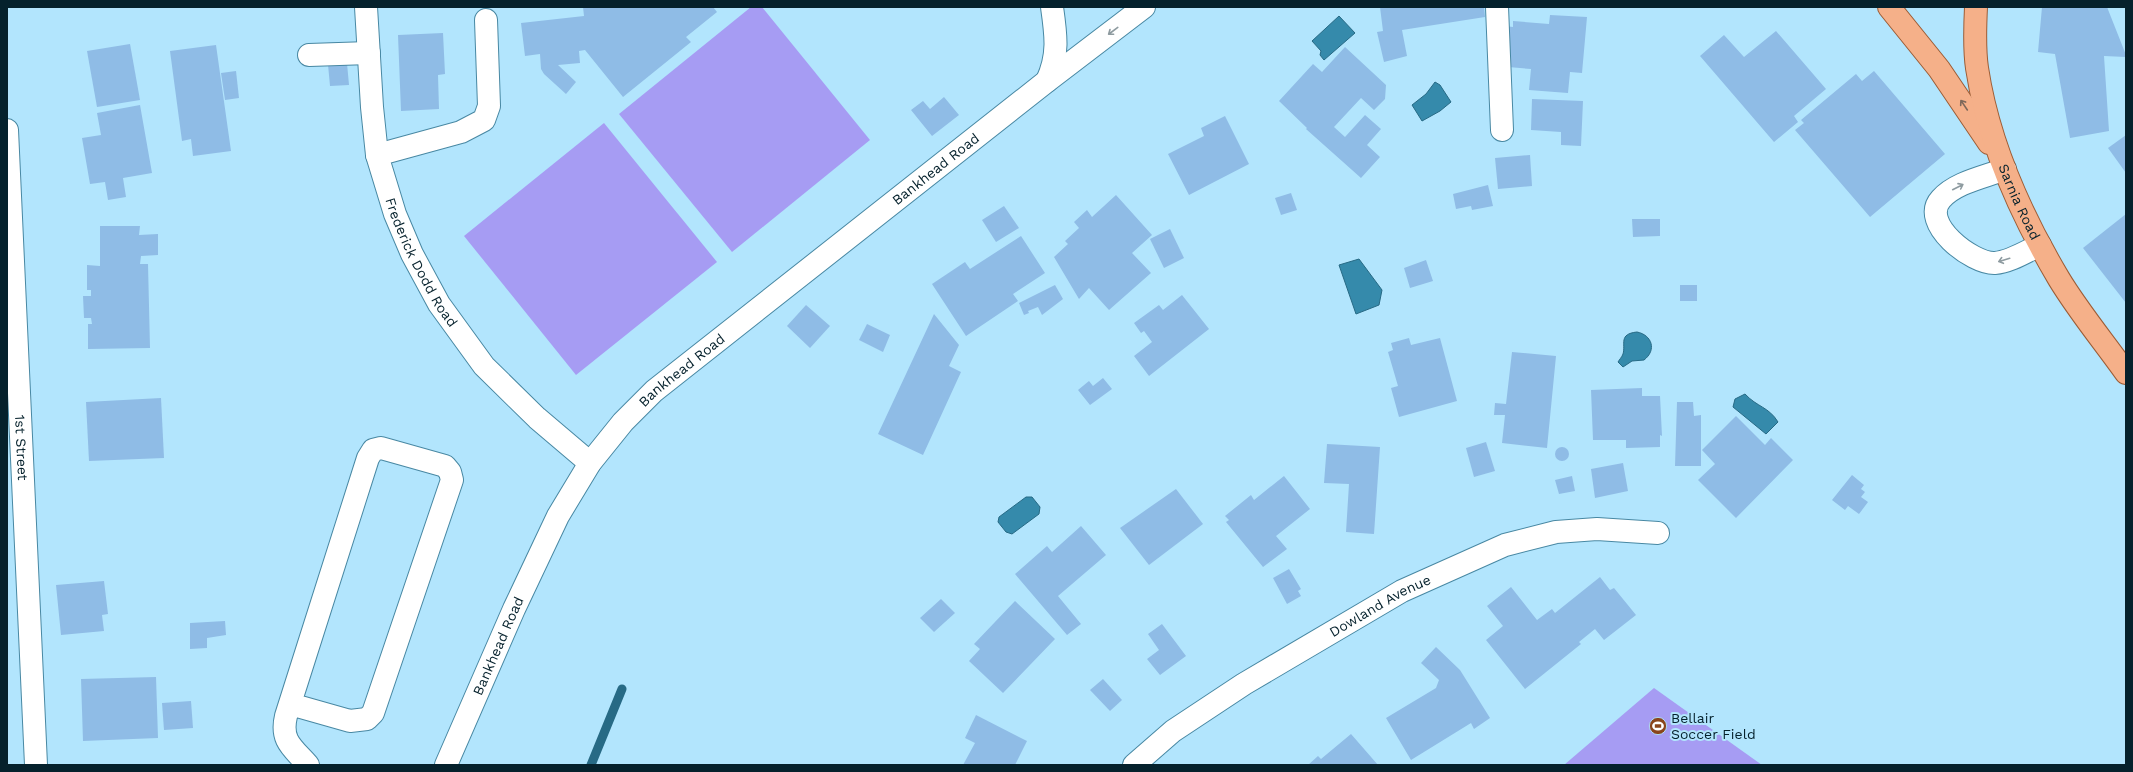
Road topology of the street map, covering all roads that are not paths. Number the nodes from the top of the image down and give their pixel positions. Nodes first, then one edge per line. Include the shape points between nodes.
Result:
1 (366, 7) edge
2 (1052, 7) edge
3 (1144, 7) edge
4 (1497, 7) edge
5 (1888, 7) edge
6 (1976, 7) edge
7 (486, 20) dead end
8 (369, 53) junction
9 (309, 55) dead end
10 (1047, 81) junction
11 (7, 130) edge
12 (1502, 130) dead end
13 (377, 155) junction
14 (2003, 165) junction
15 (2040, 245) junction
16 (2126, 373) edge
17 (590, 463) junction
18 (1658, 533) dead end
19 (290, 704) junction
20 (36, 765) edge
21 (308, 765) edge
22 (446, 765) edge
23 (1134, 765) edge

1 - 8 street, Frederick Dodd Road
2 - 10 street, Bankhead Road via 1056,53 1054,66
3 -> 10 street, Bankhead Road
4 - 12 street
14 -> 5 main road via 1939,69
6 - 14 main road, Sarnia Road via 1977,67 1986,109
7 - 13 street via 489,106 484,120 461,132
8 - 9 street
8 - 13 street, Frederick Dodd Road
10 - 17 street, Bankhead Road via 654,391 623,422
11 - 20 street, 1st Street
13 - 17 street, Frederick Dodd Road via 395,214 412,254 439,304 484,366 537,418
14 - 15 main road, Sarnia Road
15 -> 14 street via 1994,263 1974,257 1939,228 1935,209 1941,199 1962,185
15 - 16 main road, Sarnia Road via 2060,280
17 - 22 street, Bankhead Road via 558,516
18 - 23 street, Dowland Avenue via 1597,529 1556,532 1505,544 1402,591 1251,680 1173,731
19 - 19 street via 368,458 374,450 381,448 445,466 452,480 373,713 367,718 350,721
19 - 21 street via 283,727 284,735

